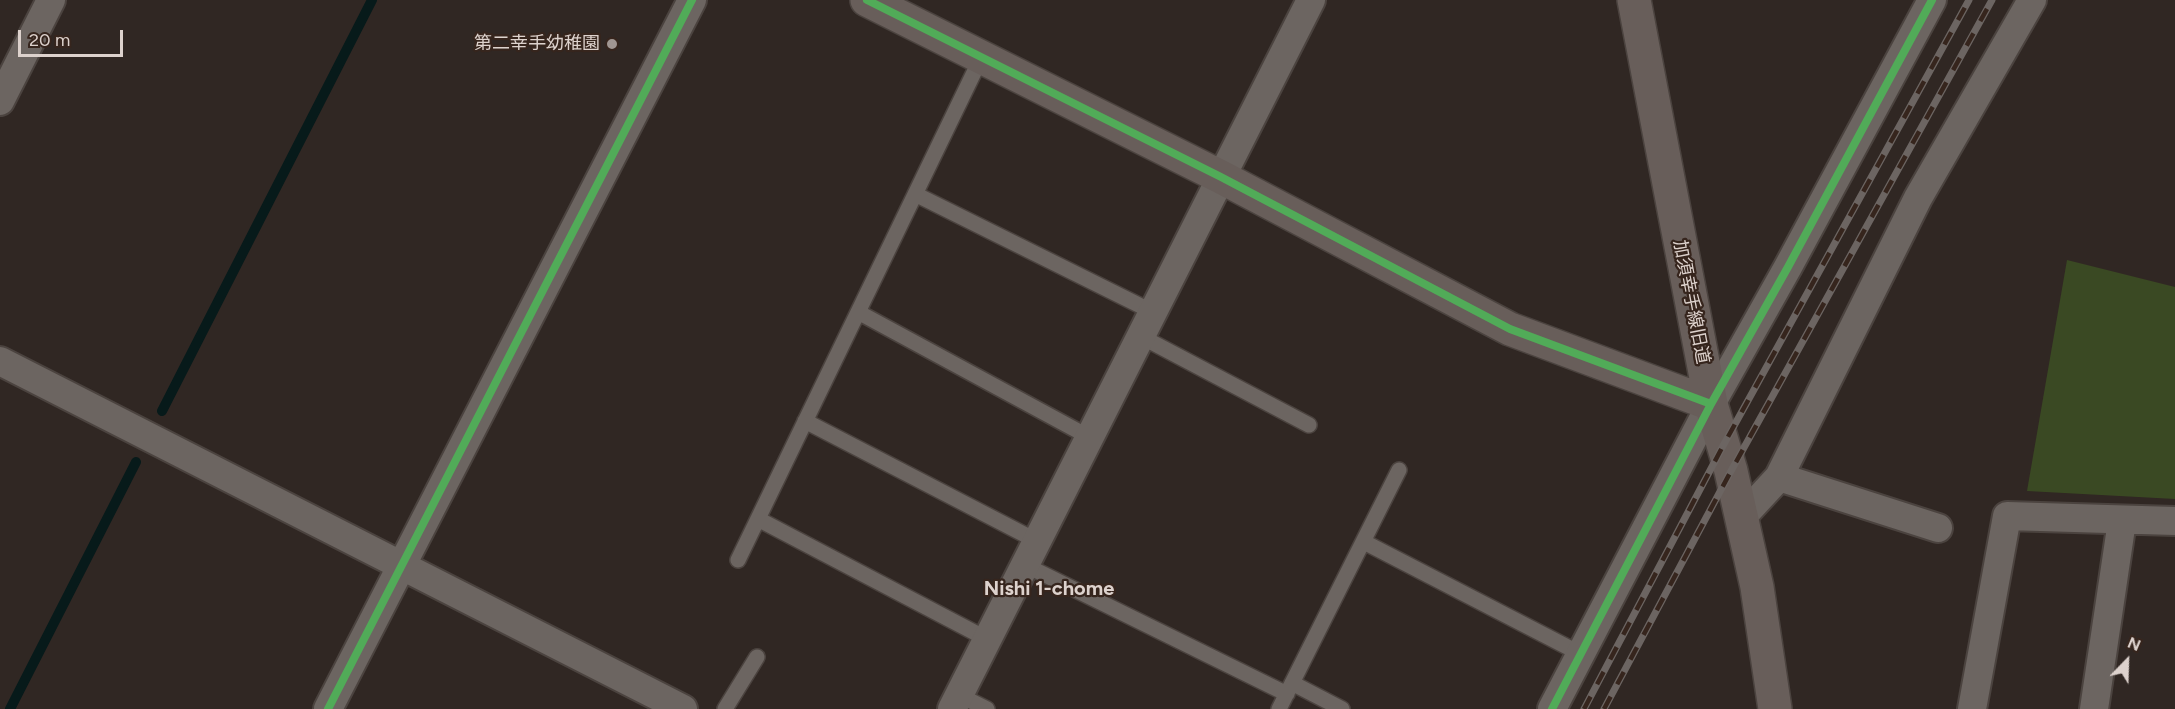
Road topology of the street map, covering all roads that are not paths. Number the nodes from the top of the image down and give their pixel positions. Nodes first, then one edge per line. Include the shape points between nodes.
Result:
1 (51, 0) edge
2 (692, 0) edge
3 (867, 0) edge
4 (1311, 0) edge
5 (1634, 0) edge
6 (1932, 0) edge
7 (2032, 0) edge
8 (981, 58) junction
9 (0, 101) edge
10 (1221, 177) junction
11 (915, 194) junction
12 (858, 312) junction
13 (1147, 324) junction
14 (0, 361) edge
15 (1711, 404) junction
16 (806, 421) junction
17 (1309, 425) dead end
18 (1089, 437) junction
19 (1399, 470) dead end
20 (1779, 477) junction
21 (1742, 517) junction
22 (758, 519) junction
23 (2122, 521) junction
24 (2175, 521) edge
25 (1938, 528) dead end
26 (1364, 542) junction
27 (1031, 553) junction
28 (738, 560) dead end
29 (402, 566) junction
30 (987, 639) junction
31 (1581, 654) junction
32 (757, 657) dead end
33 (1289, 689) junction
34 (956, 702) edge
35 (328, 709) edge
36 (683, 709) edge
37 (725, 709) edge
38 (987, 709) edge
39 (1279, 709) edge
40 (1342, 709) edge
41 (1552, 709) edge
42 (1775, 709) edge
43 (1972, 709) edge
44 (2094, 709) edge

1 - 9 street
2 - 29 street
3 - 8 street
4 - 10 street
5 - 15 street, 加須幸手線旧道
6 - 15 street
7 - 20 street via 1918,198
8 - 10 street
8 - 11 lane
10 - 13 street
10 - 15 street via 1510,329
11 - 12 lane
11 - 13 lane
12 - 16 lane
12 - 18 lane
13 - 17 lane
13 - 18 street
14 - 29 street
15 - 21 street, 加須幸手線旧道
15 - 31 street
16 - 22 lane
16 - 27 lane
18 - 27 street
19 - 26 lane
20 - 21 street
20 - 25 street
21 - 42 street, 加須幸手線旧道
22 - 28 lane
22 - 30 lane
23 - 24 street
23 - 43 street via 2007,516
23 - 44 street
26 - 31 lane
26 - 33 lane
27 - 30 street
27 - 33 lane
29 - 35 street
29 - 36 street
30 - 34 street
31 - 41 street
32 - 37 lane
33 - 39 lane
33 - 40 lane
34 - 38 lane

